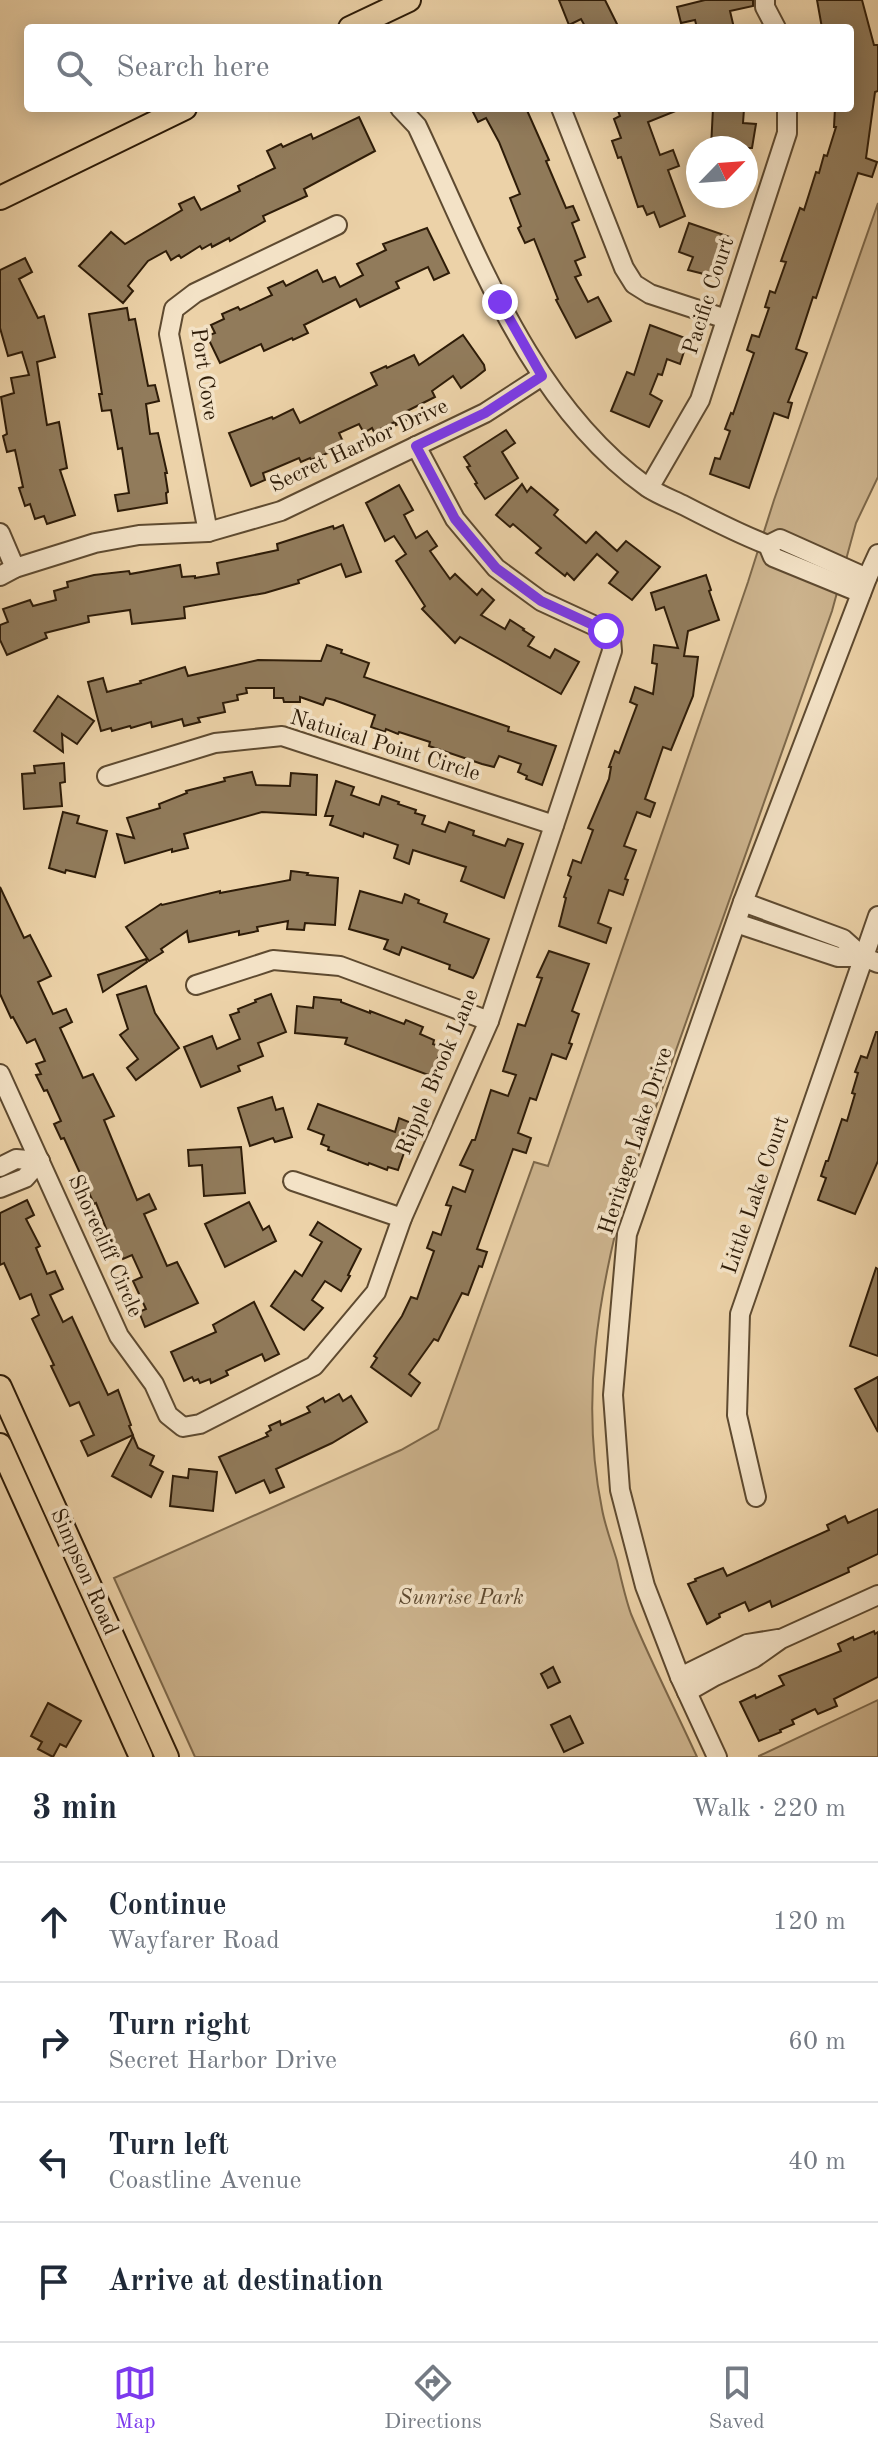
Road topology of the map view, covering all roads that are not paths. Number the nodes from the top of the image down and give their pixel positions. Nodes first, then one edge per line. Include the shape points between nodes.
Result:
1 (409, 0) edge
2 (765, 0) edge
3 (367, 24) edge
4 (774, 24) edge
5 (177, 112) edge
6 (563, 112) edge
7 (787, 112) edge
8 (417, 117) edge
9 (0, 198) edge
10 (337, 225) dead end
11 (726, 319) junction
12 (542, 376) junction
13 (416, 446) junction
14 (649, 488) junction
15 (208, 532) junction
16 (0, 533) edge
17 (878, 554) edge
18 (7, 572) edge
19 (864, 585) junction
20 (107, 776) dead end
21 (554, 825) junction
22 (743, 902) junction
23 (878, 916) edge
24 (736, 923) junction
25 (870, 960) edge
26 (196, 985) dead end
27 (489, 1021) junction
28 (0, 1074) edge
29 (40, 1161) junction
30 (0, 1167) edge
31 (293, 1181) dead end
32 (0, 1188) edge
33 (402, 1218) junction
34 (0, 1387) edge
35 (183, 1427) joint
36 (0, 1445) edge
37 (756, 1497) dead end
38 (878, 1595) edge
39 (683, 1685) junction
40 (141, 1757) edge
41 (167, 1757) edge
42 (717, 1757) edge

1 - 3 main road
2 - 4 street
5 - 9 main road
6 - 11 street via 634,284
7 - 11 street, Pacific Court via 787,133
8 - 12 street via 500,302
10 - 15 street, Port Cove via 195,293 174,309 169,334
11 - 14 street, Pacific Court via 700,400
12 - 13 street, Secret Harbor Drive via 485,413
12 - 14 street via 604,452
13 - 15 street, Secret Harbor Drive via 281,511
13 - 21 street, Ripple Brook Lane via 455,519 496,568 541,601 606,631 611,639 612,651
14 - 19 street via 768,545 780,539
15 - 18 street, Secret Harbor Drive via 95,543
16 - 18 street
17 - 19 street, Heritage Lake Drive
19 - 22 street, Heritage Lake Drive
20 - 21 street, Natuical Point Circle via 215,743 282,736
21 - 27 street, Ripple Brook Lane
22 - 24 street, Heritage Lake Drive
22 - 25 street via 843,939
23 - 25 street, Little Lake Court
24 - 25 street via 838,957
24 - 39 street, Heritage Lake Drive via 627,1234 613,1395 620,1490 645,1586
25 - 37 street, Little Lake Court via 740,1314 737,1415
26 - 27 street via 273,960 340,966
27 - 33 street, Ripple Brook Lane
28 - 29 street, Shorecliff Circle
29 - 30 street via 16,1159
29 - 32 street via 25,1178
29 - 35 street, Shorecliff Circle via 119,1336 154,1384 168,1415
31 - 33 street
33 - 35 street, Ripple Brook Lane via 376,1292 314,1366 200,1424
34 - 41 main road, Simpson Road
36 - 40 main road, Simpson Road
38 - 39 street via 781,1639 747,1644
39 - 42 street, Heritage Lake Drive

